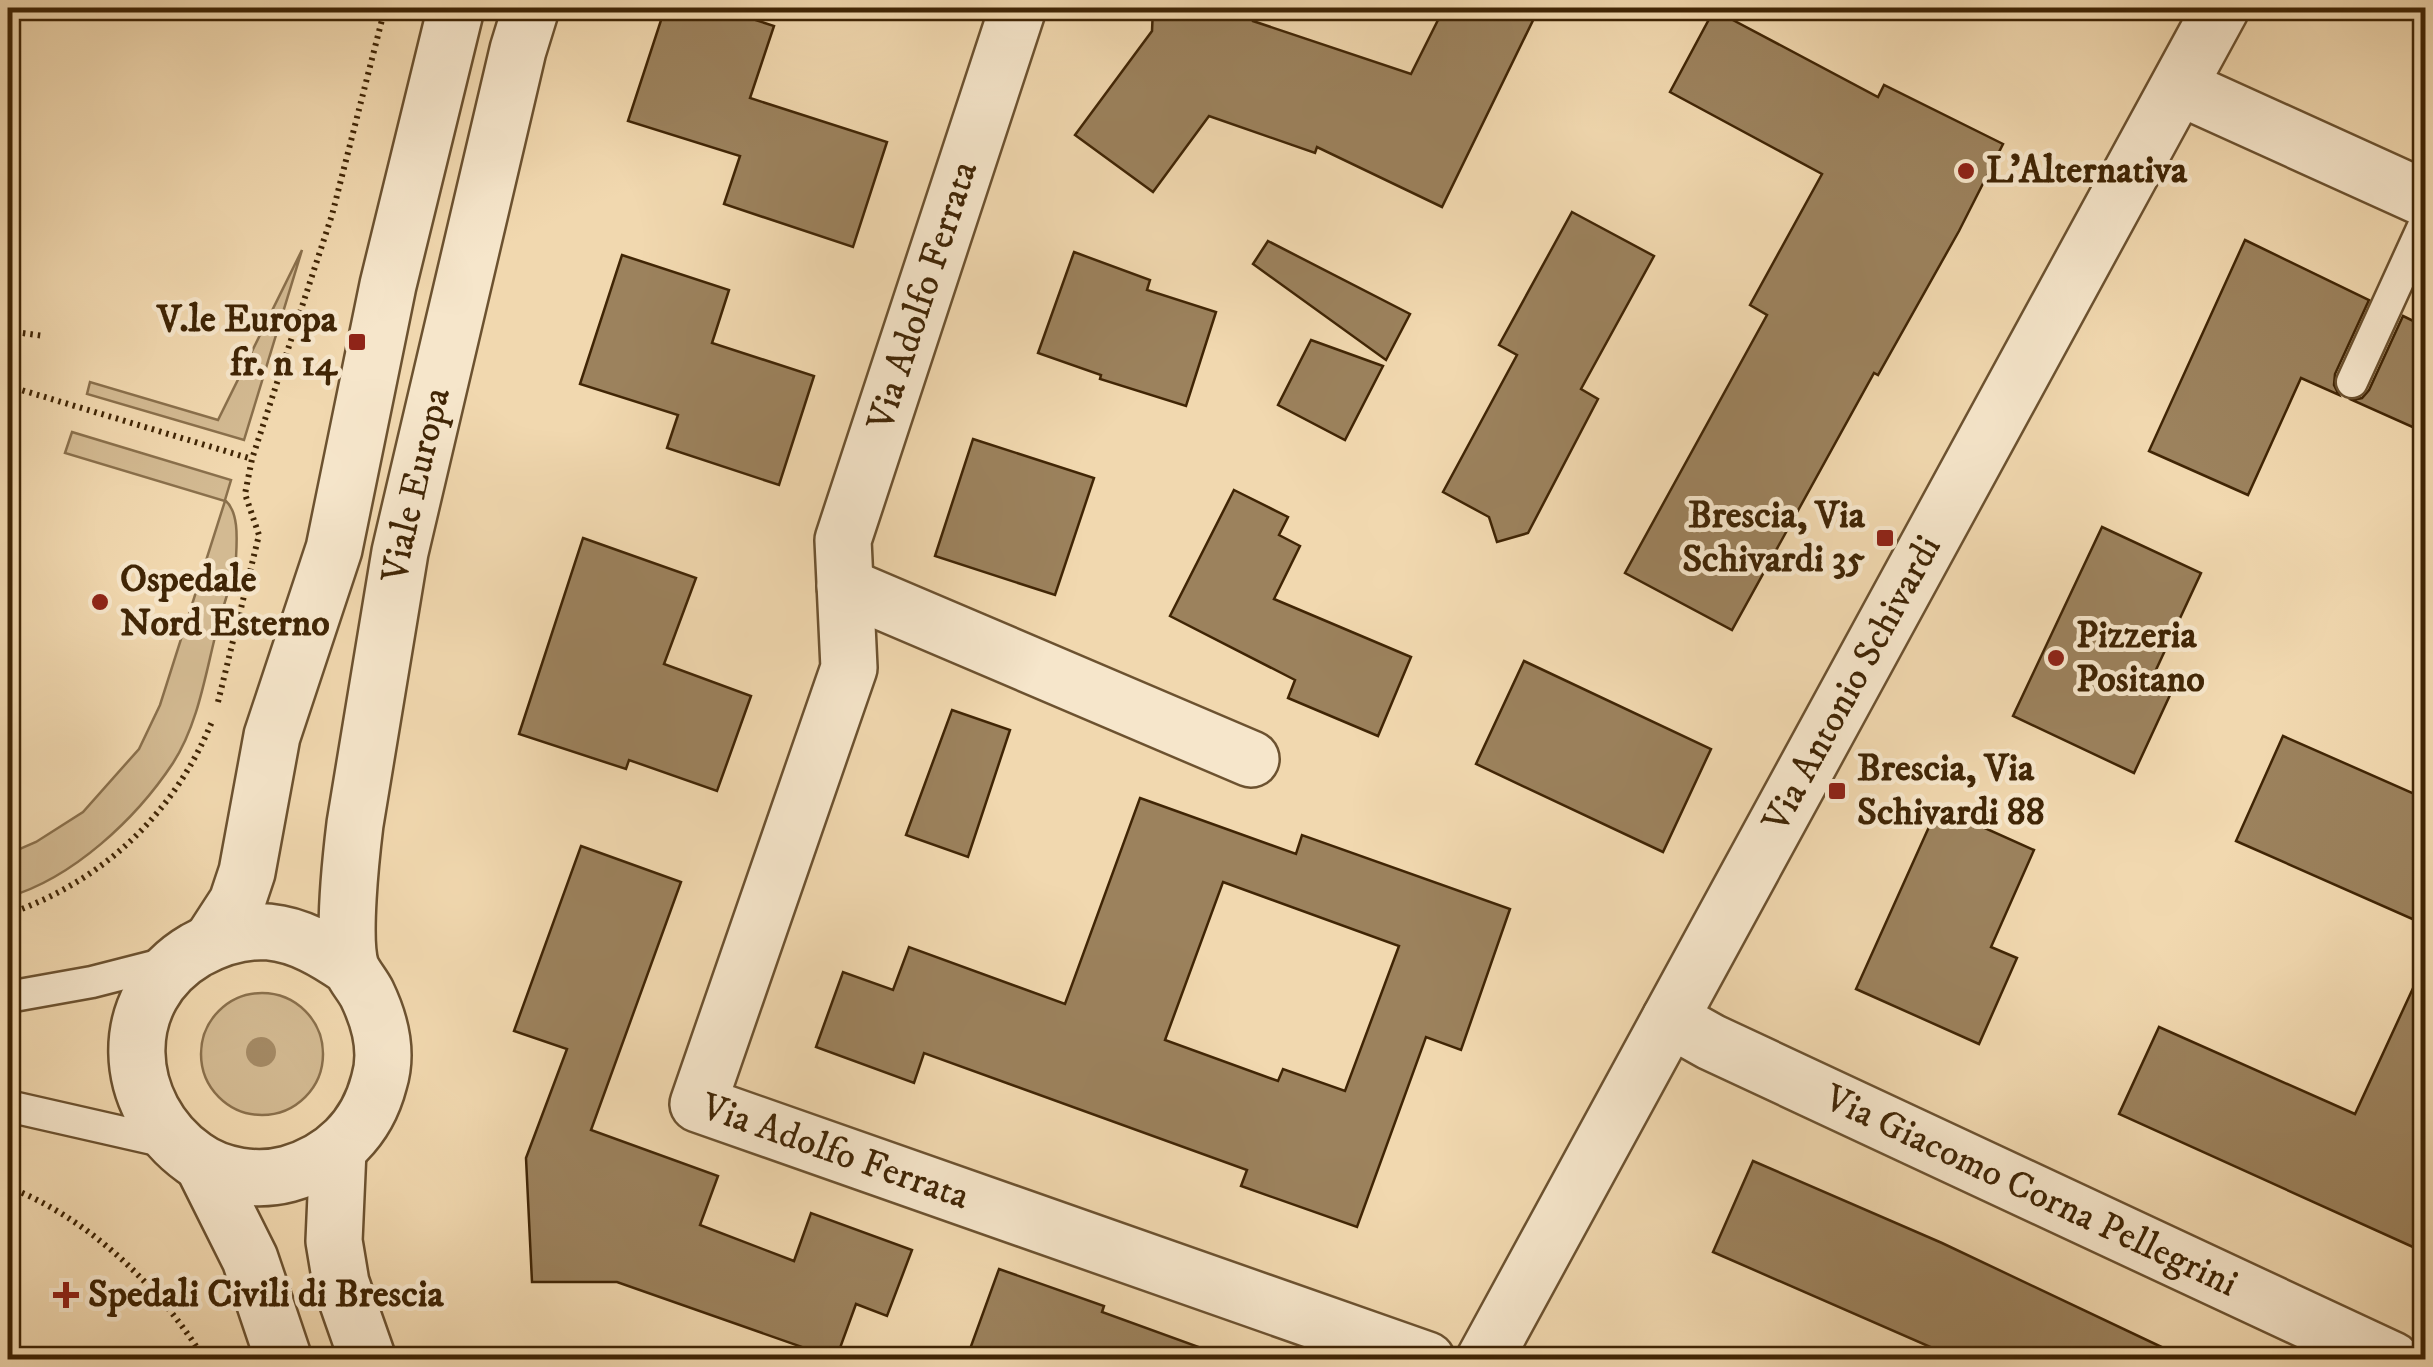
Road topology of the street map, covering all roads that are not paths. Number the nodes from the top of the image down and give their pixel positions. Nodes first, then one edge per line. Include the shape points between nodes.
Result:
1 (456, 8) edge
2 (531, 8) edge
3 (1018, 8) edge
4 (2221, 8) edge
5 (2179, 86) junction
6 (2426, 198) edge
7 (2426, 220) edge
8 (2352, 382) dead end
9 (845, 586) junction
10 (1251, 759) dead end
11 (196, 951) junction
12 (352, 968) junction
13 (8, 986) edge
14 (46, 991) junction
15 (8, 997) edge
16 (1670, 1019) junction
17 (8, 1106) edge
18 (338, 1150) junction
19 (189, 1155) junction
20 (284, 1360) edge
21 (368, 1360) edge
22 (1427, 1360) edge
23 (1484, 1360) edge
24 (2392, 1360) edge

1 - 11 street, Viale Europa via 388,285 334,550 272,736 247,872 237,902
2 - 12 street, Viale Europa via 400,552 355,824
3 - 9 street, Via Adolfo Ferrata via 843,540
4 - 5 street, Via Antonio Schivardi
5 - 6 street
5 - 16 street, Via Antonio Schivardi
7 - 8 lane
9 - 10 street
9 - 22 street, Via Adolfo Ferrata via 848,668 698,1104
11 - 12 street via 239,933 268,932 296,938
11 - 14 lane
11 - 19 street, Viale Europa via 158,985 142,1016 136,1051 139,1086 153,1118
12 - 18 street, Viale Europa via 377,1017 381,1076 366,1116
13 - 14 lane
14 - 15 lane
16 - 23 street, Via Antonio Schivardi
16 - 24 street, Via Giacomo Corna Pellegrini
17 - 19 lane
18 - 19 street, Viale Europa via 273,1178 237,1176
18 - 21 street via 334,1241 340,1283
19 - 20 street, Viale Europa via 250,1259

